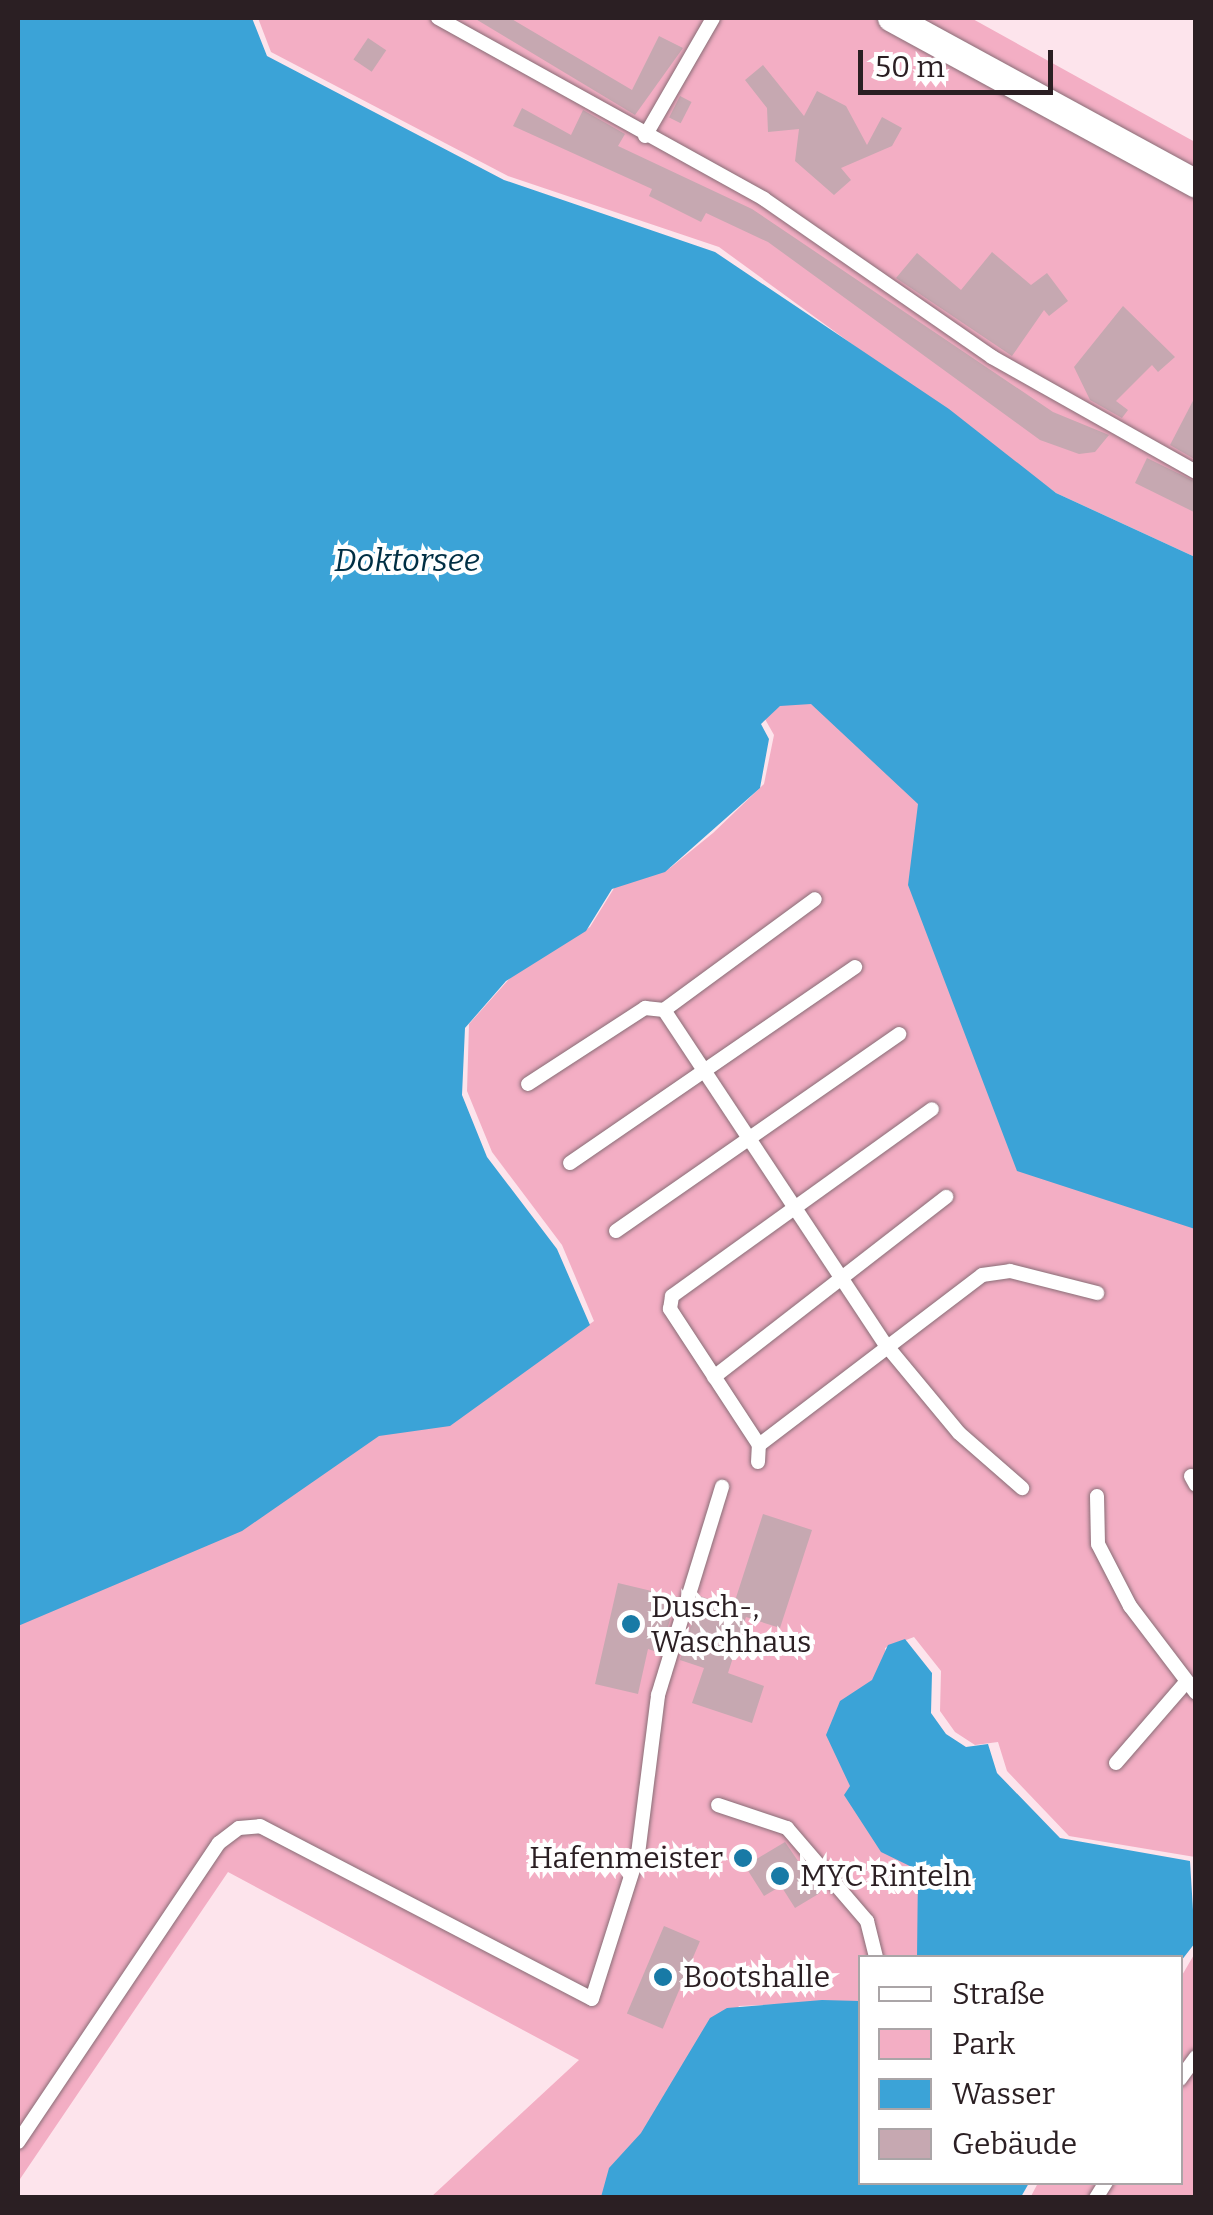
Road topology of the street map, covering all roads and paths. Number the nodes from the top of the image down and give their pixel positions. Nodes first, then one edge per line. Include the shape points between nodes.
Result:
1 (438, 18) edge
2 (712, 18) edge
3 (892, 18) edge
4 (645, 136) junction
5 (1196, 184) edge
6 (1196, 472) edge
7 (815, 898) dead end
8 (855, 966) dead end
9 (664, 1010) junction
10 (899, 1034) dead end
11 (702, 1072) junction
12 (528, 1084) dead end
13 (932, 1109) dead end
14 (748, 1143) junction
15 (570, 1162) dead end
16 (946, 1197) dead end
17 (796, 1212) junction
18 (616, 1231) dead end
19 (839, 1276) junction
20 (1097, 1293) dead end
21 (886, 1345) junction
22 (714, 1377) junction
23 (760, 1445) junction
24 (758, 1462) dead end
25 (722, 1487) dead end
26 (1022, 1488) dead end
27 (1097, 1496) dead end
28 (1191, 1687) edge
29 (1116, 1763) dead end
30 (718, 1805) dead end
31 (875, 1955) edge
32 (18, 2142) edge

1 - 4 lane
2 - 4 lane
3 - 5 street
4 - 6 lane via 764,199 992,357
7 - 9 lane
8 - 11 lane
9 - 11 lane
9 - 12 lane via 645,1008
10 - 14 lane
11 - 14 lane
11 - 15 lane
13 - 17 lane
14 - 17 lane
14 - 18 lane
16 - 19 lane
17 - 19 lane
17 - 22 lane via 672,1296 670,1310
19 - 21 lane
19 - 22 lane
20 - 21 lane via 1010,1271 982,1275
21 - 23 lane
21 - 26 lane via 960,1433
22 - 23 lane
23 - 24 lane
25 - 32 lane via 671,1645 638,1854 592,1999 260,1826 239,1828 219,1843
27 - 28 lane via 1098,1544
28 - 29 lane
30 - 31 lane via 787,1828 867,1921

